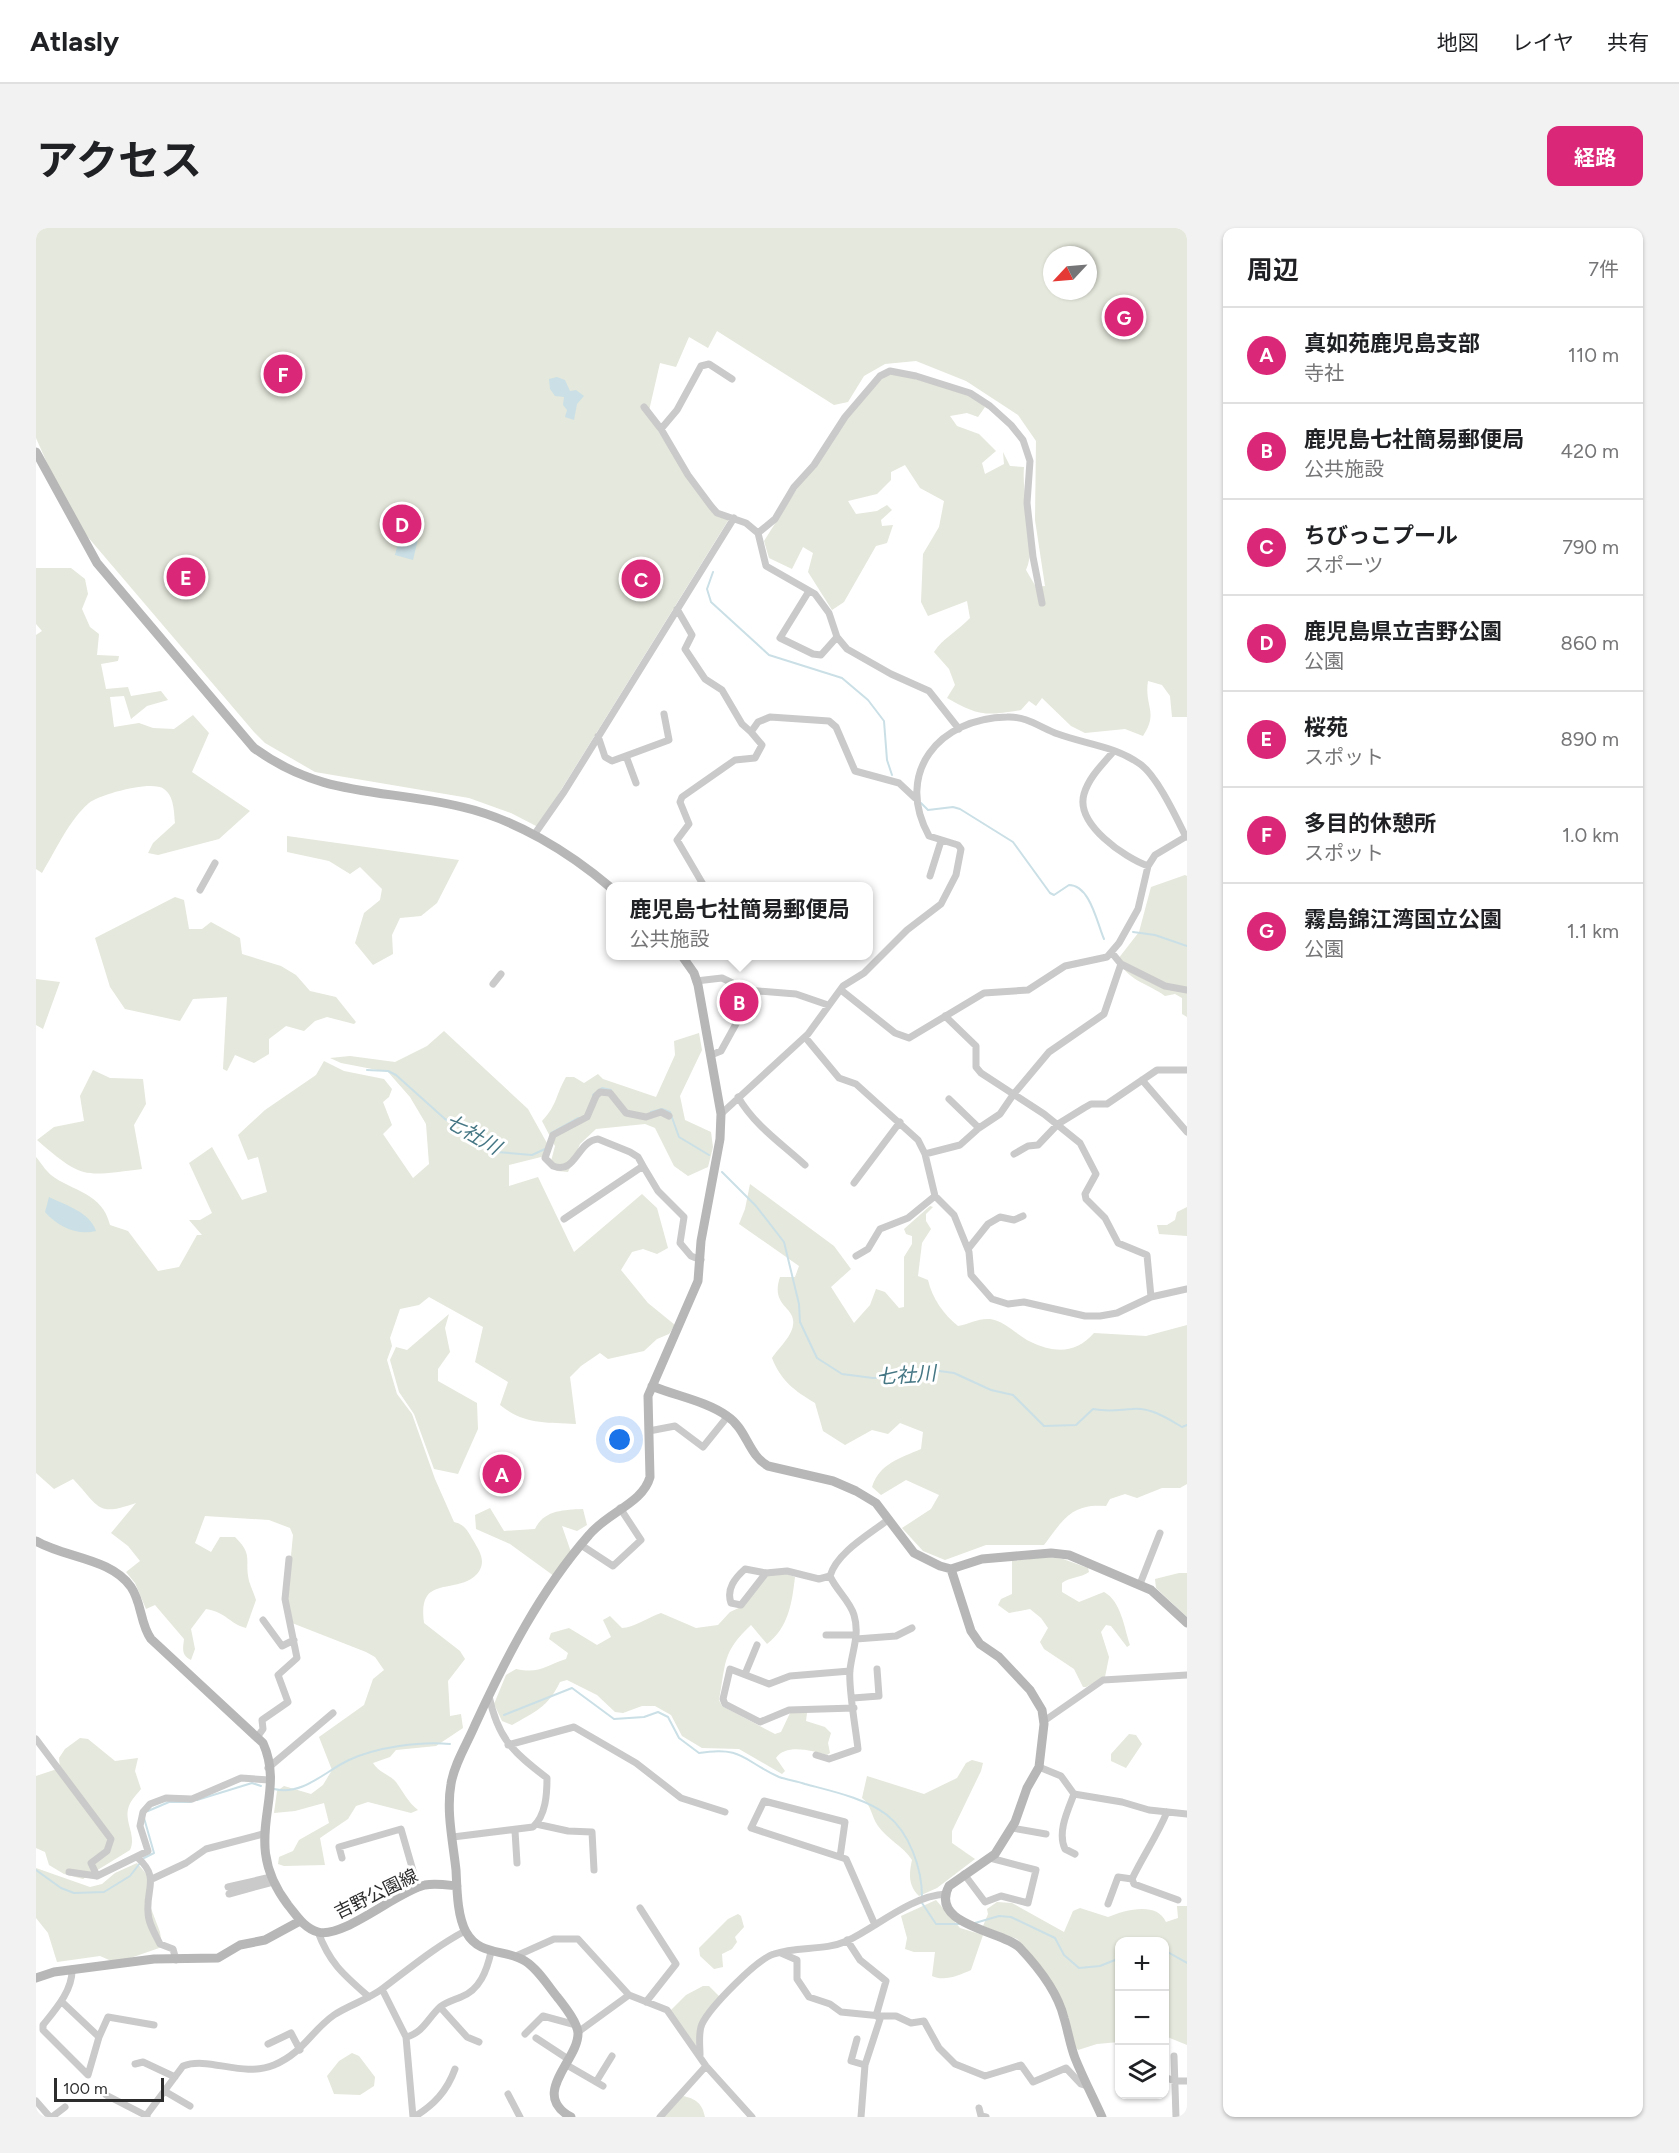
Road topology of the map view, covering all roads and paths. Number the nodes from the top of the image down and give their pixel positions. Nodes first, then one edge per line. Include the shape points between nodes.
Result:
1 (732, 379) dead end
2 (644, 407) dead end
3 (661, 429) junction
4 (36, 452) edge
5 (734, 518) junction
6 (758, 533) junction
7 (809, 591) junction
8 (1042, 603) dead end
9 (677, 609) junction
10 (837, 637) junction
11 (664, 714) dead end
12 (959, 729) junction
13 (751, 732) junction
14 (598, 736) junction
15 (1113, 752) junction
16 (626, 756) junction
17 (636, 783) dead end
18 (915, 798) junction
19 (534, 835) junction
20 (1186, 836) edge
21 (941, 841) junction
22 (215, 863) dead end
23 (1148, 866) junction
24 (930, 876) dead end
25 (702, 882) edge
26 (606, 883) edge
27 (200, 890) dead end
28 (1112, 953) junction
29 (684, 960) edge
30 (1121, 964) junction
31 (501, 974) dead end
32 (696, 981) junction
33 (493, 984) dead end
34 (841, 990) junction
35 (1187, 990) edge
36 (828, 1005) junction
37 (945, 1016) junction
38 (737, 1022) dead end
39 (805, 1037) junction
40 (711, 1054) junction
41 (1187, 1070) edge
42 (1142, 1080) junction
43 (1013, 1095) junction
44 (738, 1097) junction
45 (949, 1099) dead end
46 (722, 1113) junction
47 (669, 1116) dead end
48 (900, 1122) junction
49 (1058, 1124) junction
50 (979, 1128) junction
51 (1187, 1132) edge
52 (925, 1154) junction
53 (1014, 1154) dead end
54 (643, 1166) junction
55 (805, 1166) dead end
56 (854, 1183) dead end
57 (934, 1196) junction
58 (1023, 1216) dead end
59 (564, 1219) dead end
60 (968, 1249) junction
61 (856, 1256) dead end
62 (701, 1260) junction
63 (1187, 1289) edge
64 (1151, 1297) junction
65 (652, 1386) junction
66 (728, 1416) junction
67 (649, 1431) junction
68 (620, 1508) junction
69 (889, 1519) junction
70 (1160, 1533) dead end
71 (36, 1541) edge
72 (581, 1545) junction
73 (289, 1559) dead end
74 (951, 1569) junction
75 (766, 1573) junction
76 (830, 1576) junction
77 (1140, 1584) junction
78 (263, 1620) dead end
79 (1187, 1623) edge
80 (912, 1628) dead end
81 (826, 1635) dead end
82 (856, 1637) junction
83 (294, 1640) junction
84 (757, 1645) dead end
85 (877, 1669) dead end
86 (850, 1671) junction
87 (745, 1674) junction
88 (1187, 1675) edge
89 (489, 1696) junction
90 (853, 1698) junction
91 (854, 1708) junction
92 (333, 1713) dead end
93 (1044, 1721) junction
94 (258, 1736) junction
95 (36, 1738) edge
96 (508, 1745) junction
97 (816, 1755) dead end
98 (1039, 1767) junction
99 (268, 1768) junction
100 (269, 1780) junction
101 (1074, 1794) junction
102 (725, 1812) dead end
103 (1167, 1812) junction
104 (1187, 1814) edge
105 (536, 1824) junction
106 (1012, 1828) junction
107 (515, 1831) junction
108 (263, 1834) junction
109 (1046, 1834) dead end
110 (453, 1837) junction
111 (1075, 1854) dead end
112 (840, 1857) junction
113 (138, 1858) junction
114 (342, 1858) dead end
115 (990, 1858) junction
116 (517, 1863) dead end
117 (594, 1870) dead end
118 (69, 1872) dead end
119 (964, 1874) junction
120 (97, 1876) junction
121 (152, 1879) junction
122 (272, 1880) junction
123 (1132, 1880) junction
124 (457, 1886) junction
125 (418, 1888) junction
126 (228, 1890) dead end
127 (941, 1894) junction
128 (1178, 1900) dead end
129 (1108, 1904) dead end
130 (640, 1908) dead end
131 (300, 1921) junction
132 (875, 1925) junction
133 (465, 1931) junction
134 (318, 1932) junction
135 (847, 1941) junction
136 (491, 1952) junction
137 (781, 1952) junction
138 (516, 1956) junction
139 (177, 1960) junction
140 (72, 1970) junction
141 (36, 1978) edge
142 (382, 1989) junction
143 (629, 1995) junction
144 (369, 1997) junction
145 (62, 2002) junction
146 (646, 2002) junction
147 (440, 2007) junction
148 (878, 2016) junction
149 (154, 2025) dead end
150 (577, 2028) junction
151 (525, 2034) dead end
152 (99, 2037) junction
153 (406, 2037) junction
154 (536, 2038) dead end
155 (857, 2039) dead end
156 (479, 2042) dead end
157 (268, 2044) dead end
158 (300, 2050) junction
159 (700, 2055) junction
160 (612, 2056) dead end
161 (1174, 2056) dead end
162 (566, 2061) junction
163 (135, 2064) dead end
164 (865, 2065) junction
165 (706, 2066) junction
166 (455, 2069) dead end
167 (175, 2077) junction
168 (1169, 2079) edge
169 (1175, 2081) junction
170 (1187, 2081) edge
171 (1088, 2086) junction
172 (166, 2092) junction
173 (508, 2094) dead end
174 (106, 2095) dead end
175 (36, 2101) edge
176 (190, 2106) dead end
177 (65, 2107) dead end
178 (979, 2108) dead end
179 (146, 2116) edge
180 (51, 2117) edge
181 (413, 2117) edge
182 (520, 2117) edge
183 (570, 2117) edge
184 (660, 2117) edge
185 (752, 2117) edge
186 (861, 2117) edge
187 (986, 2117) edge
188 (1102, 2117) edge
189 (1176, 2117) edge

1 - 3 street via 709,364 701,366 677,410
2 - 3 street
3 - 5 street via 717,513
4 - 19 street via 97,563 254,748 314,781 462,807
5 - 6 street
5 - 9 street
6 - 7 street via 766,566
6 - 8 street via 775,519 845,417 880,376 890,371 916,376 970,393 990,406 1023,440 1030,461 1028,503
7 - 10 street via 829,613
7 - 10 street via 780,638 821,655
9 - 13 street via 692,635 686,649 688,657 705,679 722,690
9 - 14 street
10 - 12 street via 854,653 929,691
11 - 16 street via 669,740
12 - 15 street via 1007,717 1025,719 1056,734 1099,744
12 - 18 street via 928,751
13 - 18 street via 758,722 770,717 828,721 836,727 855,771 899,783
13 - 25 street via 762,745 755,758 735,760 680,802 689,824 677,840
14 - 16 street via 605,757 612,761
14 - 19 street
15 - 20 street via 1139,763 1148,772
15 - 23 street via 1090,778 1082,802 1085,812 1104,840
16 - 17 street
18 - 21 street via 929,836
19 - 26 street
20 - 23 street via 1155,855
21 - 24 street
21 - 34 street via 958,845 962,855 945,898
22 - 27 street
23 - 28 street via 1138,909
28 - 30 street
28 - 37 street via 1065,966 1028,990 984,993
29 - 32 street
30 - 35 street via 1165,986
30 - 43 street via 1104,1014 1049,1052
31 - 33 street
32 - 36 street via 722,978 747,990 788,993
32 - 40 street
34 - 36 street
34 - 37 street via 903,1037 914,1037
36 - 39 street
37 - 43 street via 976,1046 976,1067 981,1073
38 - 40 street via 721,1051
39 - 44 street
39 - 48 street via 839,1078 856,1084 878,1107
40 - 46 street
41 - 42 street via 1157,1071
42 - 49 street via 1107,1104 1091,1104
42 - 51 street
43 - 49 street
43 - 50 street via 1000,1114
44 - 46 street
44 - 55 street via 767,1135
45 - 50 street
46 - 62 street
47 - 54 street via 661,1112 646,1116 626,1113 610,1093 600,1092 587,1117 553,1135 545,1158 552,1166 564,1167 575,1160 585,1144 598,1139 630,1152
48 - 52 street via 918,1140
48 - 56 street
49 - 53 street via 1044,1141
49 - 64 street via 1084,1149 1096,1174 1085,1194 1090,1204 1105,1218 1118,1243 1147,1255
50 - 52 street via 960,1145
52 - 57 street
54 - 59 street
54 - 62 street via 658,1191 684,1217 680,1244
57 - 60 street via 954,1215
57 - 61 street via 908,1218 880,1229 868,1249
58 - 60 street via 1014,1220 1000,1216 988,1224
60 - 64 street via 974,1281 1000,1303 1024,1302 1100,1316 1117,1313
62 - 65 street via 692,1299
63 - 64 street
65 - 66 street
65 - 67 street via 648,1396
66 - 67 street via 703,1447 675,1426
66 - 69 street via 744,1431 760,1462 846,1485 876,1503
67 - 68 street via 648,1485 636,1499
68 - 72 street
68 - 72 street via 641,1540 613,1566
69 - 74 street via 914,1553
69 - 76 street via 849,1551
70 - 77 street
71 - 94 street via 111,1570 125,1581 135,1594 151,1639
72 - 89 street via 525,1624
73 - 83 street via 285,1599
74 - 77 street via 982,1559 1051,1552 1078,1558
74 - 93 street via 971,1631 1030,1690
75 - 75 street via 741,1605 731,1603 732,1582 742,1570
75 - 76 street via 787,1571 819,1580
76 - 82 street via 852,1607
77 - 79 street
78 - 83 street via 282,1646
80 - 82 street via 896,1636
81 - 82 street
82 - 86 street
83 - 94 street via 296,1662 278,1675 288,1702 262,1720 263,1729
84 - 87 street
85 - 90 street via 879,1696
86 - 87 street via 790,1676 769,1684
86 - 90 street
87 - 91 street via 730,1669 723,1699 725,1704 760,1722 789,1710
88 - 93 street via 1103,1680
89 - 96 street via 495,1723
89 - 110 street via 451,1783
90 - 91 street
91 - 97 street via 858,1749 829,1759
92 - 99 street
93 - 98 street
94 - 99 street, 吉野公園線 via 267,1752
95 - 120 street via 111,1839 107,1851 91,1863
96 - 102 street via 574,1727 636,1762 681,1798
96 - 105 street via 547,1778 547,1795
98 - 101 street via 1061,1776
98 - 106 street
99 - 100 street, 吉野公園線
100 - 108 street, 吉野公園線
100 - 113 street via 242,1778 192,1799 166,1798 150,1804 143,1812 140,1826 148,1851
101 - 103 street
101 - 111 street via 1062,1841 1065,1849
103 - 104 street
103 - 123 street
105 - 107 street
105 - 117 street via 592,1832
106 - 109 street
106 - 115 street
107 - 110 street
107 - 116 street
108 - 121 street via 206,1849
108 - 122 street, 吉野公園線 via 264,1855
110 - 124 street
112 - 112 street via 751,1828 764,1801 845,1822
112 - 132 street via 852,1868
113 - 120 street
113 - 121 street
114 - 125 street via 339,1847 401,1829
115 - 119 street
115 - 119 street via 1036,1870 1028,1902 1001,1896 985,1902
118 - 120 street
119 - 127 street
121 - 139 street via 148,1919 160,1944 174,1949
122 - 126 street
122 - 131 street, 吉野公園線
123 - 128 street
123 - 129 street via 1118,1877
124 - 125 street, 吉野公園線 via 434,1884
124 - 133 street
125 - 134 street, 吉野公園線 via 336,1932
127 - 132 street
127 - 171 street via 955,1916 974,1928 1015,1943 1043,1978 1059,2001 1074,2058
130 - 146 street via 676,1964
131 - 134 street, 吉野公園線
131 - 139 street via 218,1958
132 - 135 street
133 - 136 street via 473,1942
133 - 142 street via 438,1946
134 - 144 street via 335,1968
135 - 137 street
135 - 148 street via 860,1960 886,1981
136 - 138 street
136 - 147 street via 481,1981 469,1993
137 - 148 street via 797,1960 797,1979 809,1997 841,2012
137 - 159 street via 767,1957 708,2014 701,2026
138 - 143 street via 554,1939 578,1939
138 - 150 street via 537,1973
139 - 140 street via 153,1959
140 - 141 street
140 - 145 street
142 - 144 street
142 - 153 street
143 - 146 street
143 - 150 street
144 - 158 street via 333,2016
145 - 152 street
145 - 152 street via 43,2030 88,2076
146 - 159 street via 667,2010
147 - 153 street via 414,2035
147 - 156 street via 467,2037
148 - 164 street
148 - 171 street via 896,2016 911,2023 924,2021 944,2055 980,2075 993,2075 1022,2065 1034,2082 1066,2068
149 - 152 street via 108,2017
150 - 151 street via 543,2016
150 - 162 street via 578,2040
153 - 181 street
154 - 162 street
155 - 164 street via 851,2061
157 - 158 street via 291,2033
158 - 167 street via 257,2070 189,2064
159 - 165 street
160 - 162 street via 600,2084
161 - 169 street
162 - 183 street via 555,2093 559,2106
163 - 167 street via 143,2062
164 - 186 street
165 - 184 street
165 - 185 street
166 - 181 street via 449,2087 429,2108
167 - 172 street
168 - 169 street
169 - 170 street
169 - 189 street
171 - 188 street
172 - 176 street
172 - 179 street
173 - 182 street
174 - 179 street
175 - 180 street
177 - 180 street
178 - 187 street via 981,2116

